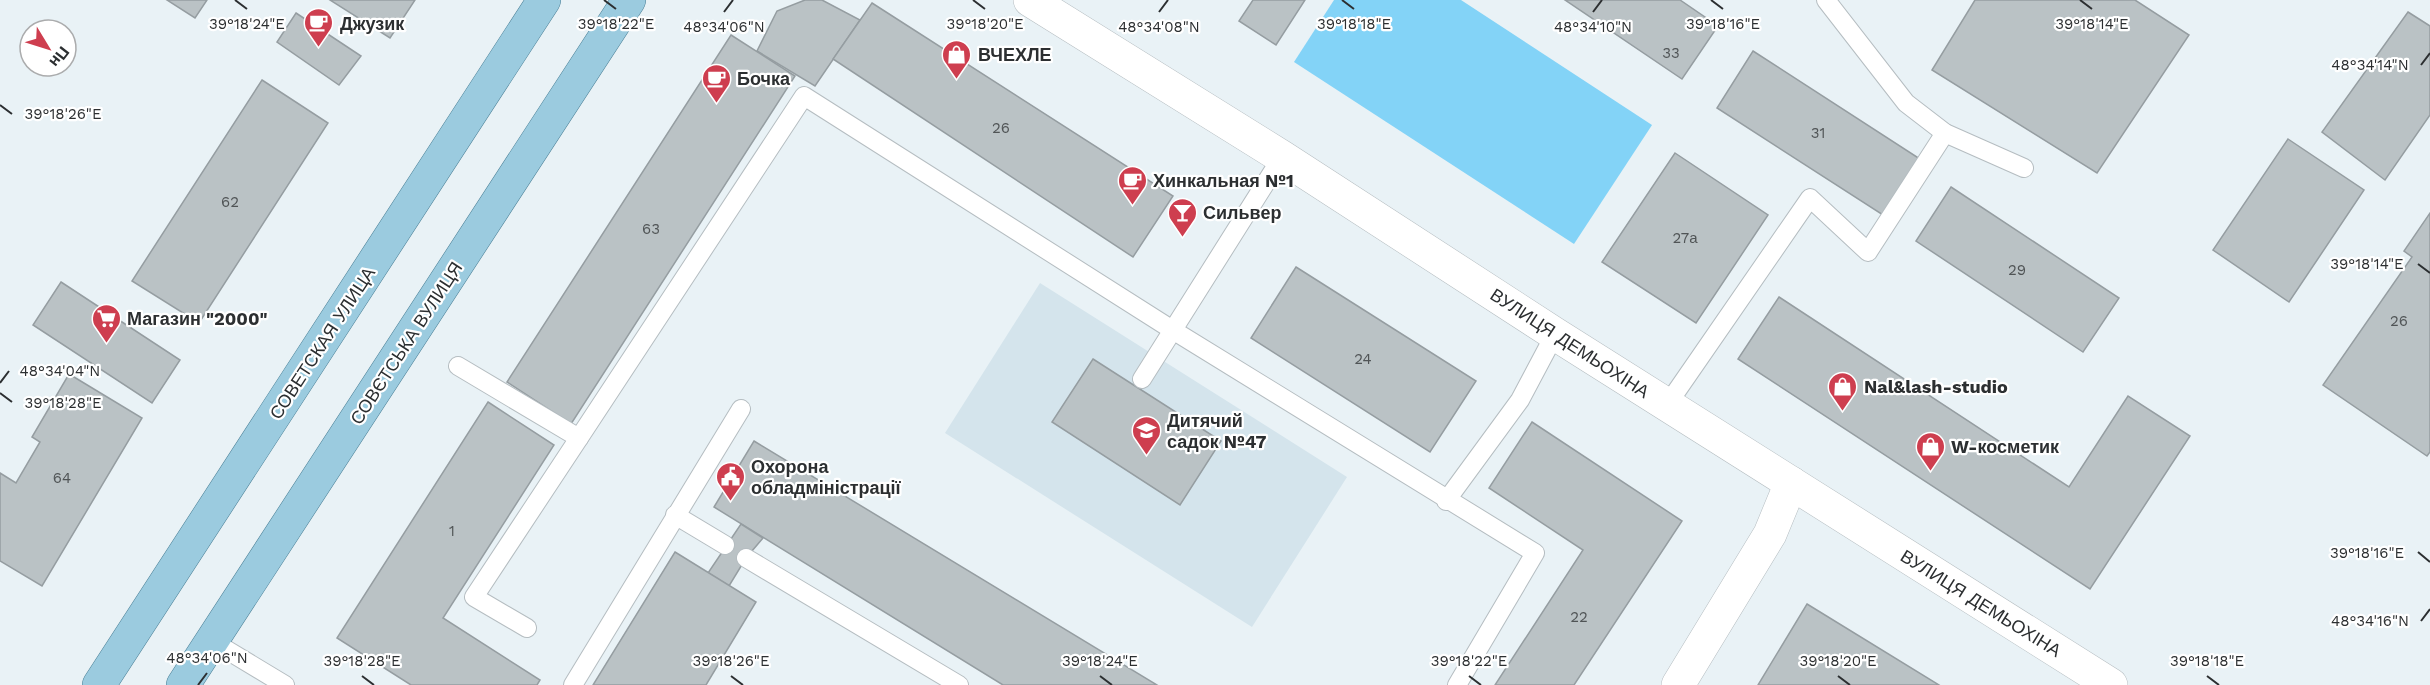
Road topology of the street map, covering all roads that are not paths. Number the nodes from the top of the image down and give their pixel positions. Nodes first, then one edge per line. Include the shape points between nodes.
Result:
1 (544, 0) edge
2 (629, 0) edge
3 (1030, 0) edge
4 (1826, 0) edge
5 (1945, 133) junction
6 (1282, 157) junction
7 (2024, 168) dead end
8 (1171, 329) junction
9 (1555, 334) junction
10 (458, 366) dead end
11 (1142, 379) dead end
12 (1667, 405) junction
13 (741, 409) dead end
14 (579, 438) junction
15 (1791, 483) junction
16 (1446, 501) junction
17 (675, 515) junction
18 (725, 545) dead end
19 (746, 558) dead end
20 (527, 628) dead end
21 (212, 642) junction
22 (99, 685) edge
23 (183, 685) edge
24 (285, 685) edge
25 (573, 685) edge
26 (959, 685) edge
27 (1457, 685) edge
28 (1678, 685) edge
29 (2111, 685) edge

1 - 22 main road, СОВЕТСКАЯ УЛИЦА
2 - 21 main road, СОВЄТСЬКА ВУЛИЦЯ
3 - 6 street, ВУЛИЦЯ ДЕМЬОХІНА
4 - 5 lane via 1906,103
5 - 7 lane
5 - 12 lane via 1868,252 1810,198
6 - 8 lane
6 - 9 street, ВУЛИЦЯ ДЕМЬОХІНА
8 - 11 lane
8 - 14 lane via 804,96
8 - 16 lane
9 - 12 street, ВУЛИЦЯ ДЕМЬОХІНА
9 - 16 lane via 1520,400
10 - 14 lane
12 - 15 street, ВУЛИЦЯ ДЕМЬОХІНА
13 - 17 lane
14 - 20 lane via 474,597
15 - 28 street via 1770,534
15 - 29 street, ВУЛИЦЯ ДЕМЬОХІНА
16 - 27 lane via 1535,553
17 - 18 lane
17 - 25 lane
19 - 26 lane
21 - 23 main road, СОВЄТСЬКА ВУЛИЦЯ
21 - 24 lane

